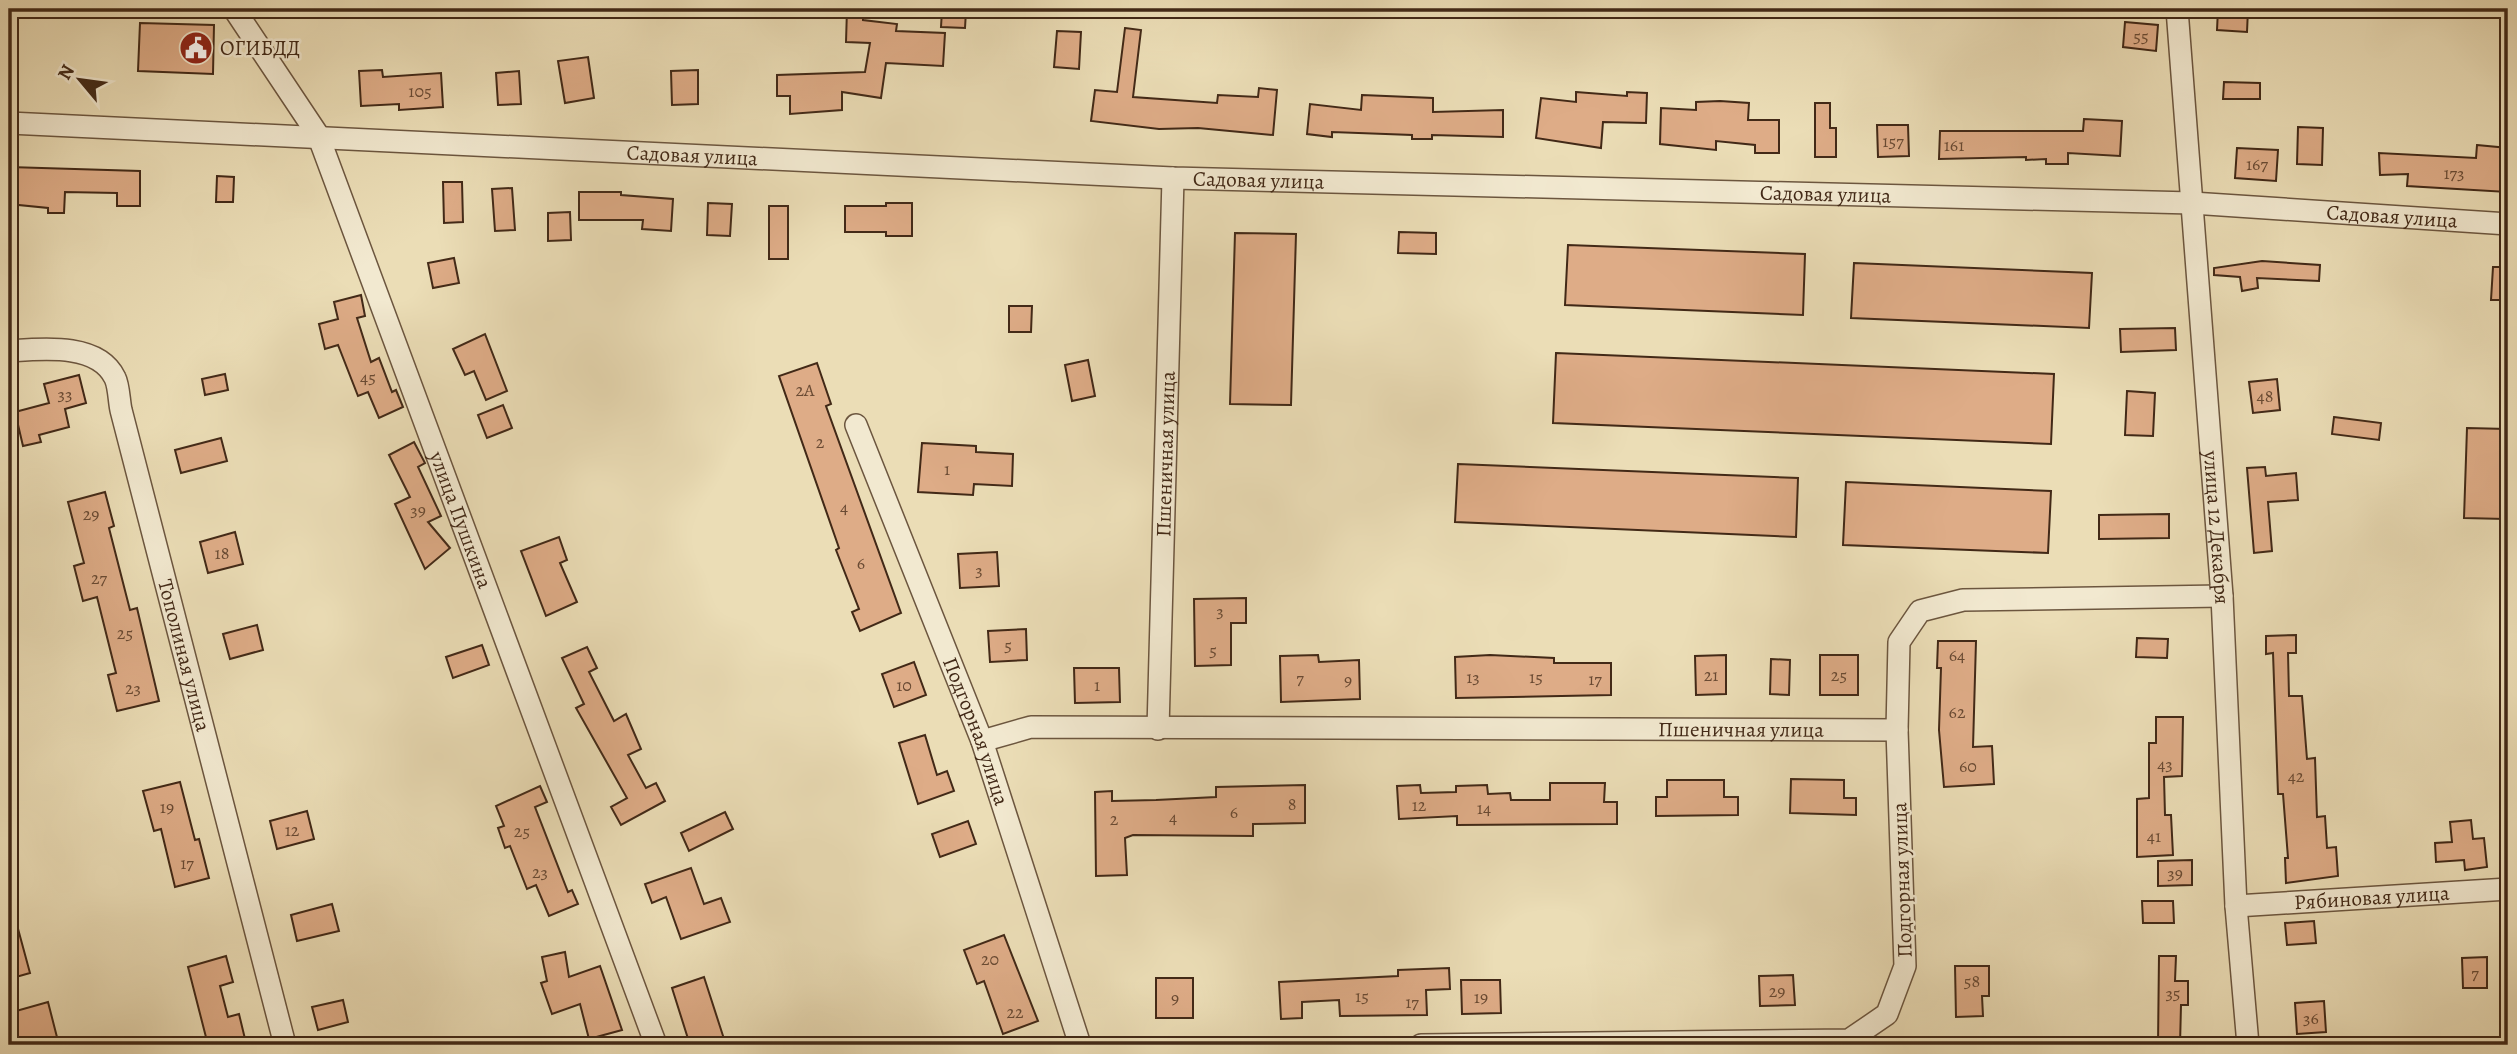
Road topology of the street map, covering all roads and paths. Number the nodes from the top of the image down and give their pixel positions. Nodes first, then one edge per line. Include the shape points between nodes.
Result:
1 (234, 9) edge
2 (2177, 9) edge
3 (9, 123) edge
4 (318, 135) junction
5 (1173, 178) junction
6 (2192, 203) junction
7 (2508, 224) edge
8 (9, 351) edge
9 (856, 425) dead end
10 (2222, 596) junction
11 (1158, 729) junction
12 (1898, 730) junction
13 (982, 741) junction
14 (2508, 889) edge
15 (2236, 906) junction
16 (285, 1045) edge
17 (656, 1045) edge
18 (1080, 1045) edge
19 (1422, 1045) edge
20 (2248, 1045) edge

1 - 4 street, улица Пушкина
2 - 6 street, улица 12 Декабря
3 - 4 street, Садовая улица
4 - 5 street, Садовая улица
4 - 17 street, улица Пушкина
5 - 6 street, Садовая улица
5 - 11 street, Пшеничная улица
6 - 7 street, Садовая улица
6 - 10 street, улица 12 Декабря
8 - 16 street, Тополиная улица via 56,348 92,355 115,377
9 - 13 street, Подгорная улица
10 - 12 street via 1964,600 1920,611 1899,642
10 - 15 street, улица 12 Декабря
11 - 12 street, Пшеничная улица
11 - 13 street, Пшеничная улица via 1031,727
12 - 19 street, Подгорная улица via 1905,966 1887,1014 1849,1040
13 - 18 street, Подгорная улица
14 - 15 street, Рябиновая улица
15 - 20 street, улица 12 Декабря

